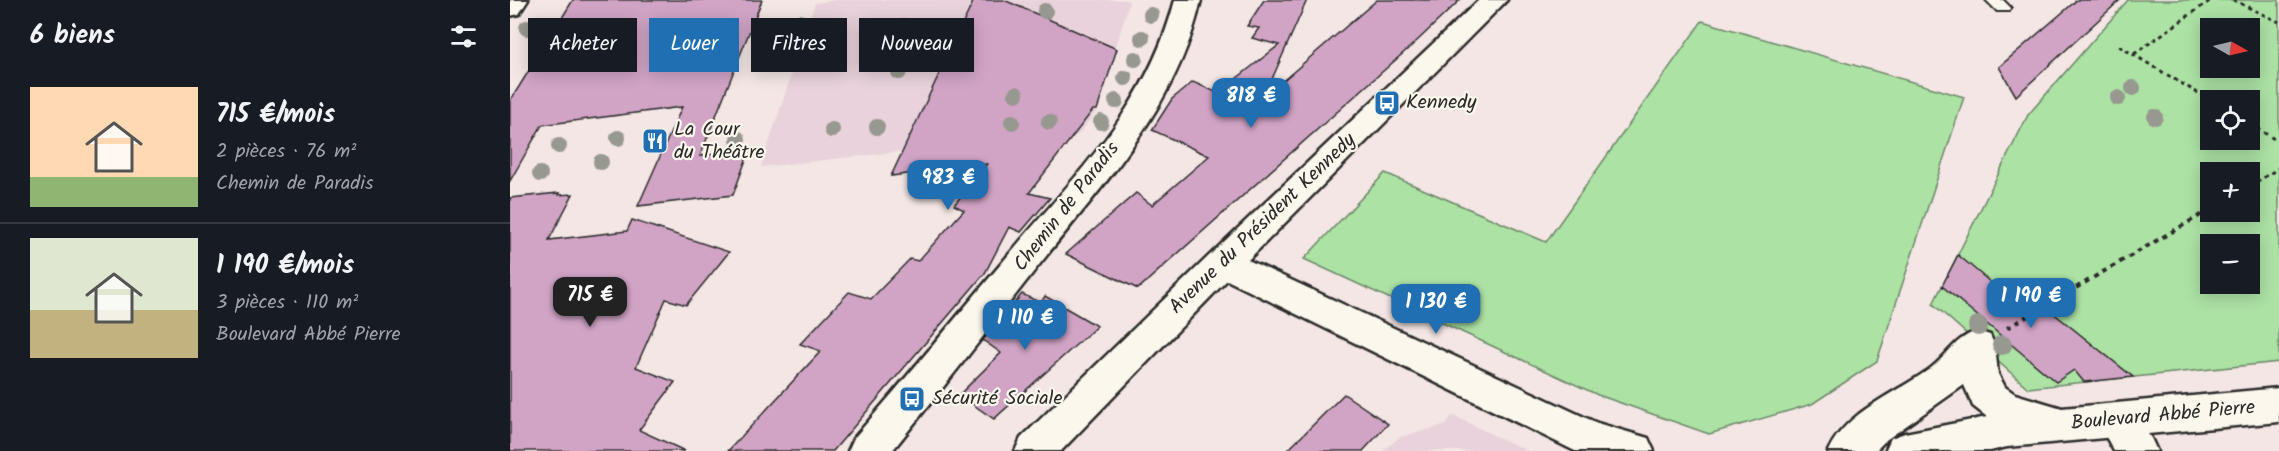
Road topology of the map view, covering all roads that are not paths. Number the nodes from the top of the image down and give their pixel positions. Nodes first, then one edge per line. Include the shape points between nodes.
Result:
1 (515, 0) edge
2 (1188, 0) edge
3 (1494, 0) edge
4 (510, 8) edge
5 (1223, 263) junction
6 (2279, 405) edge
7 (2068, 425) junction
8 (2126, 436) edge
9 (868, 451) edge
10 (1035, 451) edge
11 (1634, 451) edge
12 (1848, 451) edge
13 (1905, 451) edge

1 - 4 main road
2 - 9 main road, Chemin de Paradis via 1175,52 1159,84 1127,130
3 - 5 main road, Avenue du Président Kennedy
5 - 10 main road, Avenue du Président Kennedy
5 - 11 main road via 1590,440
6 - 8 main road, Boulevard Abbé Pierre
7 - 8 main road, Boulevard Abbé Pierre
7 - 12 main road via 2018,412 1991,400 1976,368 1977,346 1946,378 1872,428
7 - 13 main road, Boulevard Abbé Pierre via 2007,430

